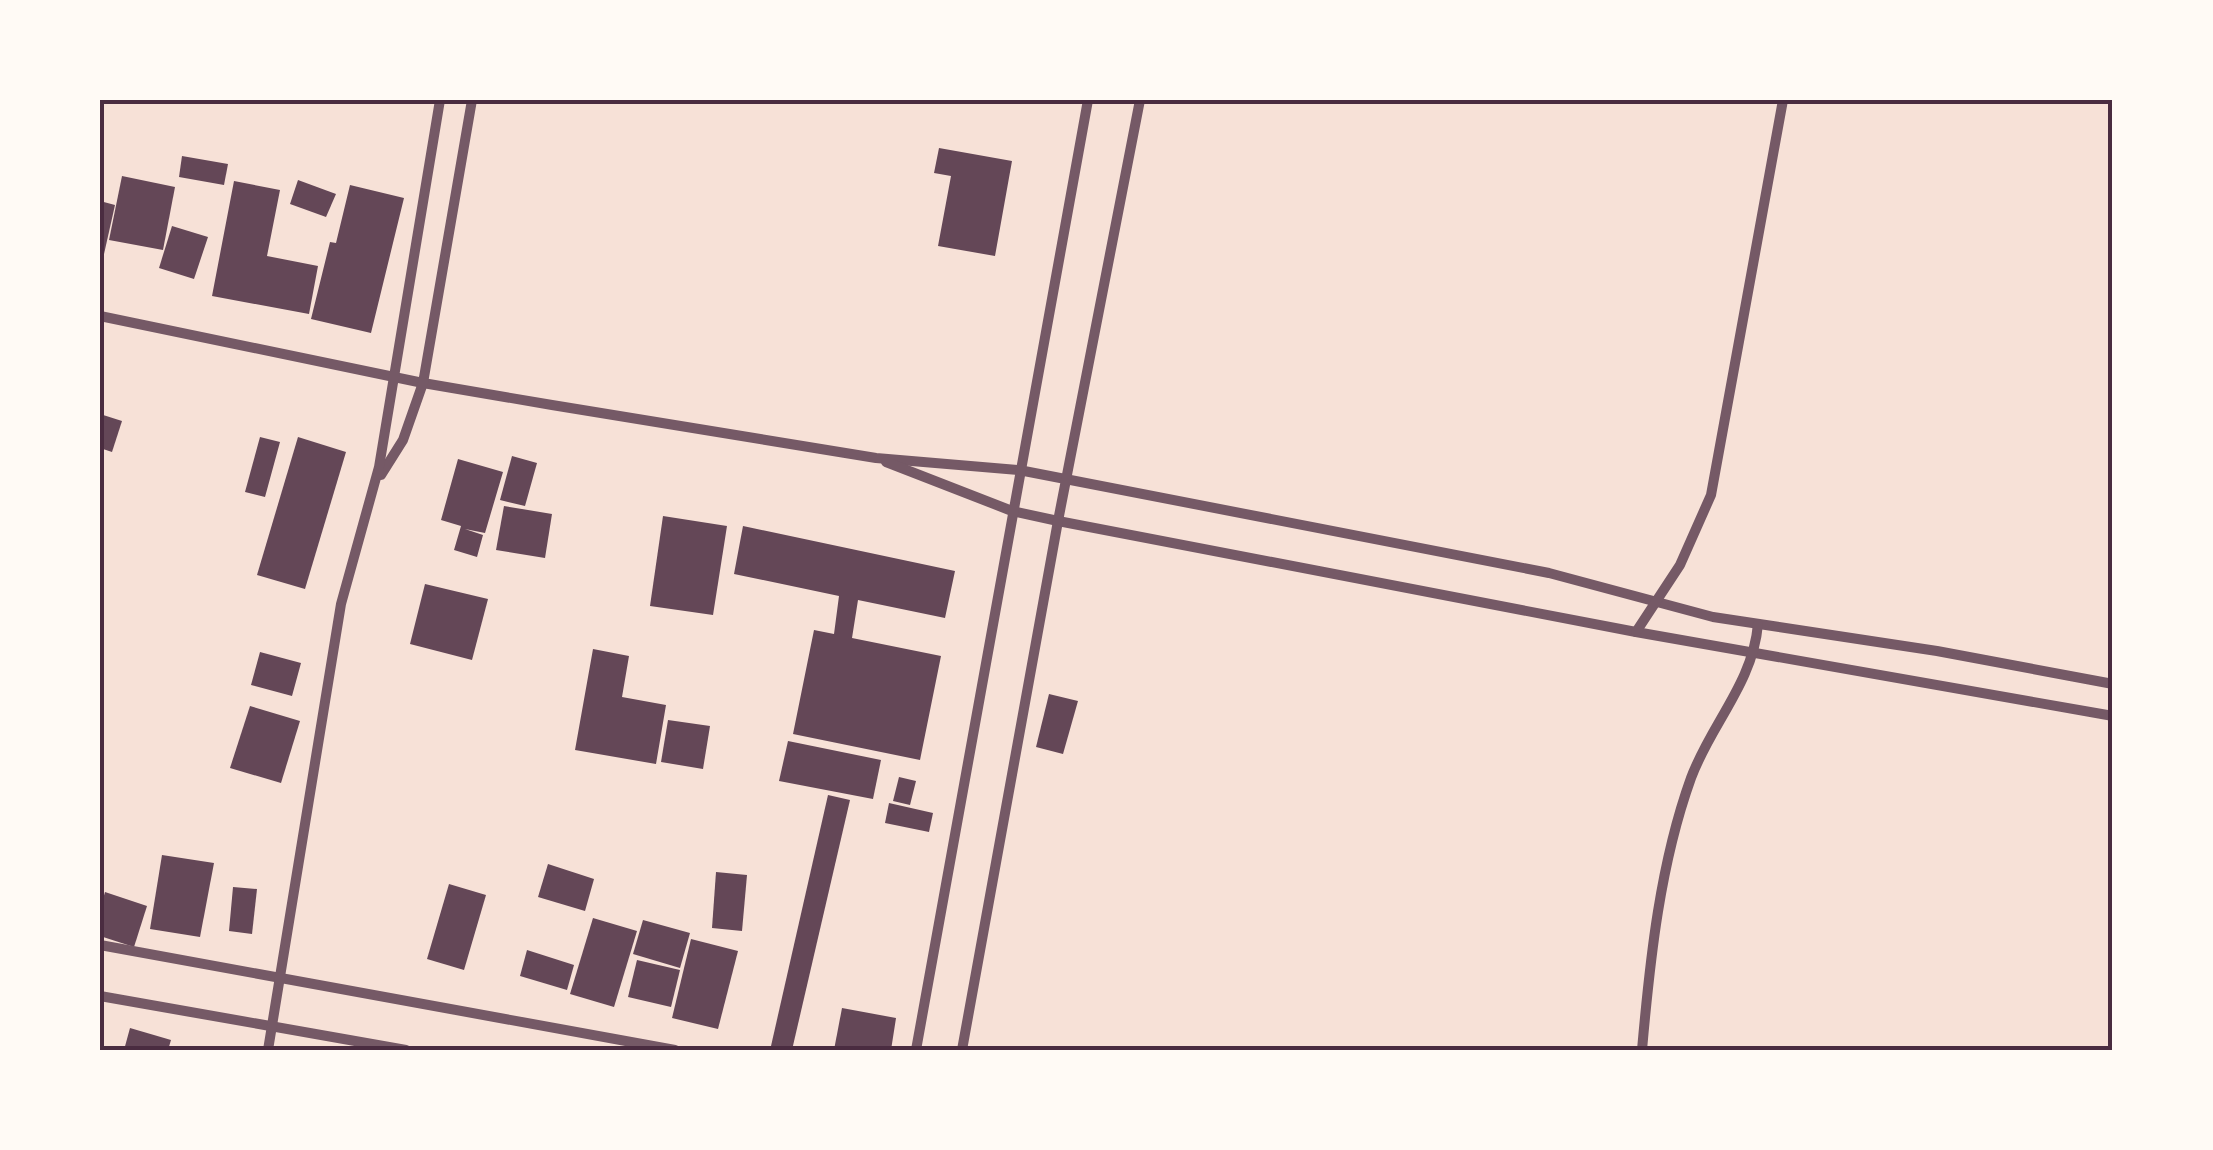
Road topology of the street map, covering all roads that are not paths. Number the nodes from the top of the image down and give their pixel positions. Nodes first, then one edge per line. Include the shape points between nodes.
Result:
1 (440, 100) edge
2 (472, 100) edge
3 (1088, 100) edge
4 (1140, 100) edge
5 (1783, 100) edge
6 (100, 316) edge
7 (396, 378) junction
8 (423, 383) junction
9 (876, 458) junction
10 (1019, 470) junction
11 (1067, 478) junction
12 (373, 488) junction
13 (1012, 510) junction
14 (1058, 521) junction
15 (1656, 602) junction
16 (1758, 624) junction
17 (1636, 632) junction
18 (1756, 651) junction
19 (2113, 684) edge
20 (2113, 716) edge
21 (100, 945) edge
22 (281, 978) junction
23 (100, 996) edge
24 (272, 1027) junction
25 (268, 1050) edge
26 (406, 1050) edge
27 (675, 1050) edge
28 (916, 1050) edge
29 (962, 1050) edge
30 (1642, 1050) edge

1 - 7 street
2 - 8 street
3 - 10 street
4 - 11 street
5 - 15 street via 1711,495
6 - 7 street
7 - 8 street
7 - 12 street
8 - 9 street
8 - 12 street via 403,440
9 - 10 street
9 - 13 street
10 - 11 street
10 - 13 street
11 - 14 street
11 - 15 street via 1549,573
12 - 22 street via 341,604
13 - 14 street
13 - 28 street
14 - 17 street
14 - 29 street
15 - 16 street
15 - 17 street
16 - 18 street
16 - 19 street
17 - 18 street
18 - 20 street
18 - 30 street via 1693,772 1670,841
21 - 22 street
22 - 24 street
22 - 27 street
23 - 24 street
24 - 25 street
24 - 26 street

